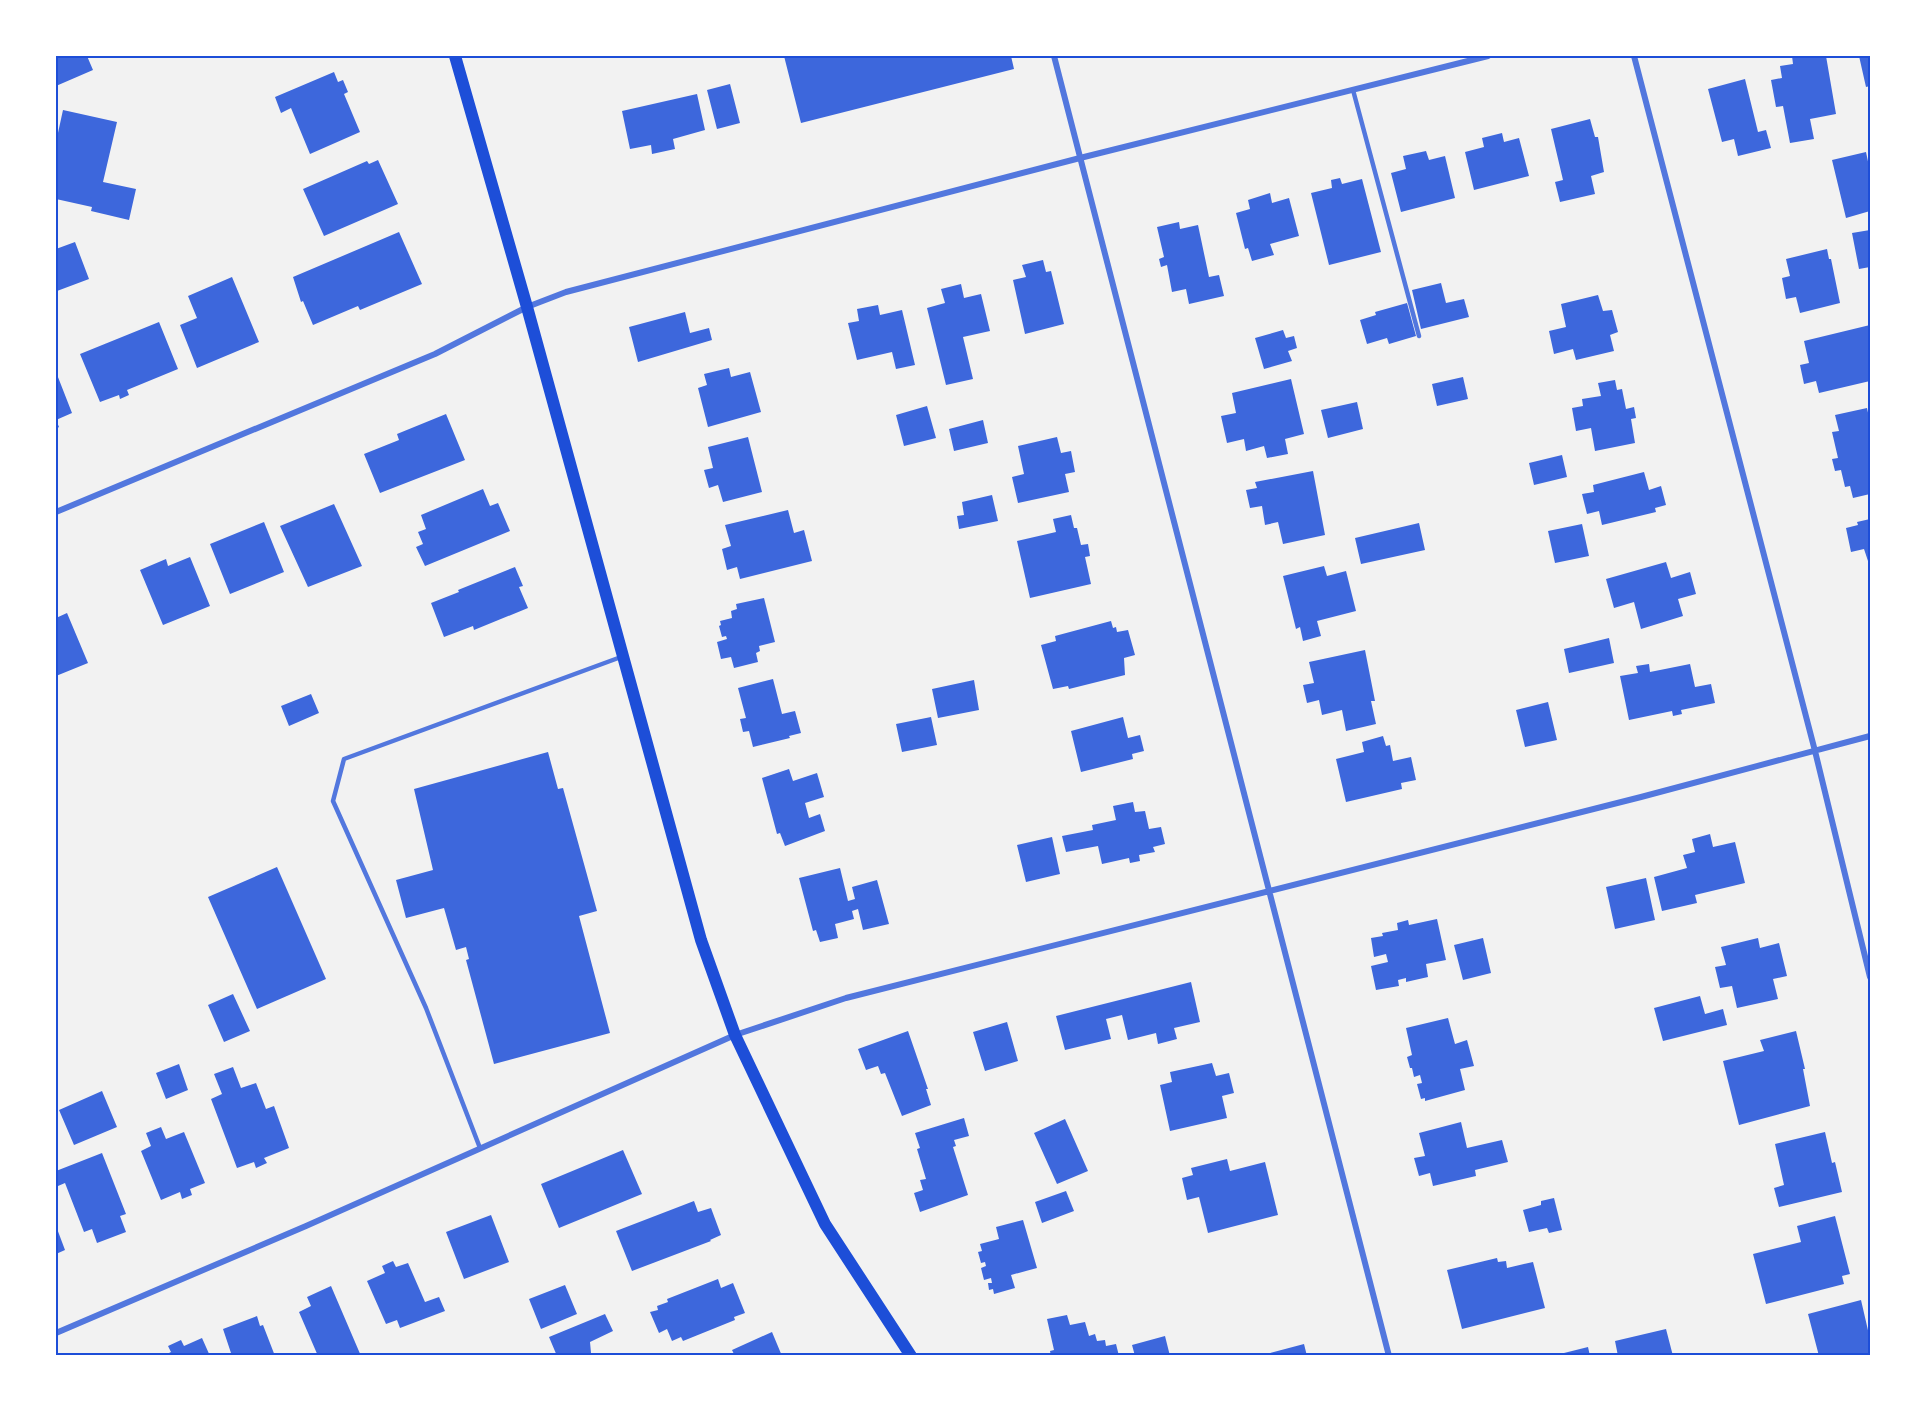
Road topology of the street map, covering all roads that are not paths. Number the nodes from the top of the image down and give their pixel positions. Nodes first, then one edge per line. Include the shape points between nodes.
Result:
1 (455, 56) edge
2 (1054, 56) edge
3 (1488, 56) edge
4 (1634, 56) edge
5 (1353, 90) junction
6 (1080, 158) junction
7 (527, 307) junction
8 (1419, 336) dead end
9 (56, 512) edge
10 (623, 656) junction
11 (1870, 736) edge
12 (1815, 751) junction
13 (1269, 890) junction
14 (1870, 977) edge
15 (735, 1035) junction
16 (480, 1148) junction
17 (56, 1333) edge
18 (911, 1356) edge
19 (1389, 1356) edge

1 - 7 main road
2 - 6 street
3 - 5 street
4 - 12 street
5 - 6 street
5 - 8 lane
6 - 7 street via 566,292
6 - 13 street
7 - 9 street via 435,354
7 - 10 main road
10 - 15 main road via 701,940
10 - 16 lane via 344,759 333,801 426,1008
11 - 12 street
12 - 13 street
12 - 14 street
13 - 15 street via 846,998
13 - 19 street
15 - 16 street
15 - 18 main road via 825,1224
16 - 17 street

